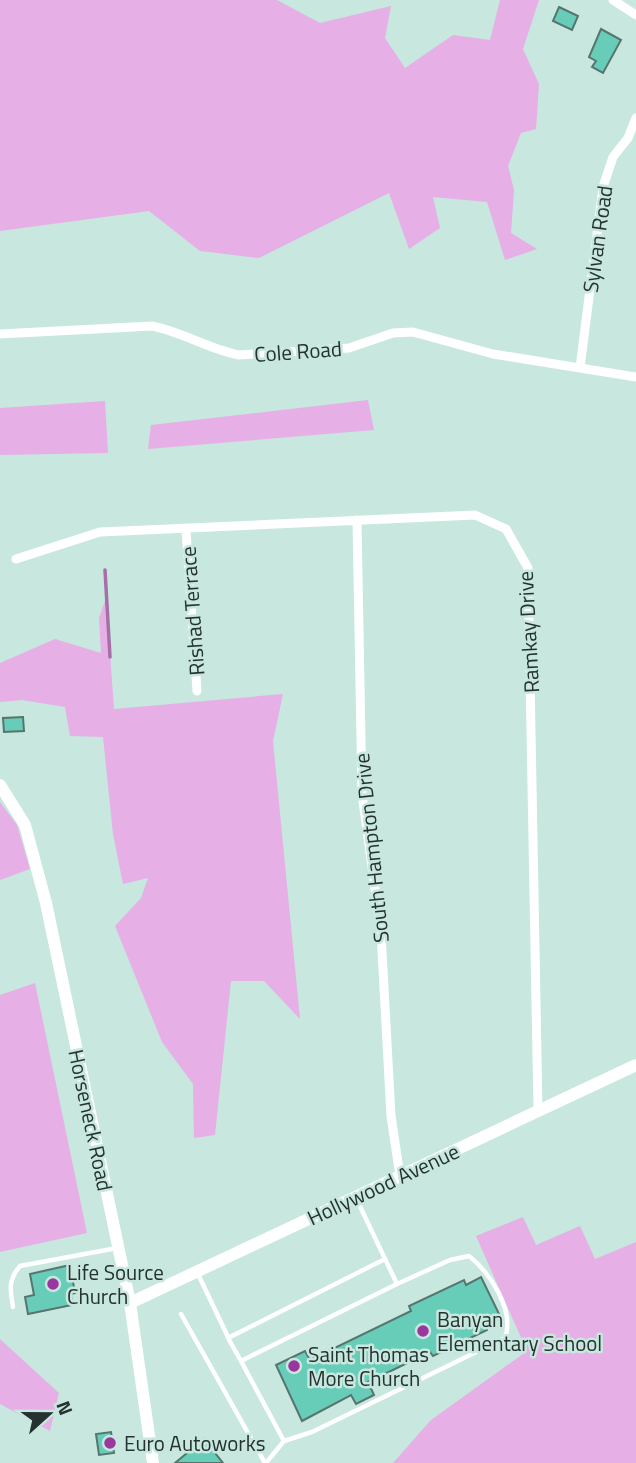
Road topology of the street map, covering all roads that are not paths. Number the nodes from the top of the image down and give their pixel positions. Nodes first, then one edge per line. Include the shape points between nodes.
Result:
1 (613, 0) edge
2 (636, 15) edge
3 (636, 118) edge
4 (0, 334) edge
5 (580, 368) junction
6 (636, 377) edge
7 (358, 520) junction
8 (186, 530) junction
9 (16, 559) dead end
10 (197, 691) dead end
11 (0, 785) edge
12 (636, 1065) edge
13 (538, 1111) junction
14 (400, 1177) junction
15 (355, 1197) junction
16 (118, 1248) junction
17 (385, 1259) junction
18 (197, 1272) junction
19 (397, 1284) junction
20 (130, 1303) junction
21 (13, 1307) dead end
22 (181, 1314) dead end
23 (228, 1338) junction
24 (241, 1361) junction
25 (284, 1441) junction
26 (153, 1463) edge
27 (266, 1463) edge

1 - 2 street
3 - 5 street, Sylvan Road via 613,157 603,187
4 - 5 street, Cole Road via 152,326 239,355 349,348 393,333 413,332 493,354
5 - 6 street, Cole Road
7 - 8 street, Ramkay Drive
7 - 13 street, Ramkay Drive via 475,515 506,529 528,568
7 - 14 street, South Hampton Drive via 362,794 381,933 391,1116
8 - 9 street, Ramkay Drive via 100,532
8 - 10 street, Rishad Terrace
11 - 16 street, Horseneck Road via 18,810 33,850
12 - 13 street, Hollywood Avenue
13 - 14 street, Hollywood Avenue
14 - 15 street, Hollywood Avenue
15 - 17 lane
15 - 18 street, Hollywood Avenue
16 - 20 street, Horseneck Road
16 - 21 lane via 20,1266 10,1286
17 - 19 lane
17 - 23 lane
18 - 20 street, Hollywood Avenue
18 - 23 lane
19 - 24 lane
19 - 25 lane via 469,1256 485,1269 505,1310 510,1326 505,1338 312,1432
20 - 26 street, Horseneck Road
22 - 27 lane
23 - 24 lane
24 - 25 lane
25 - 27 lane

